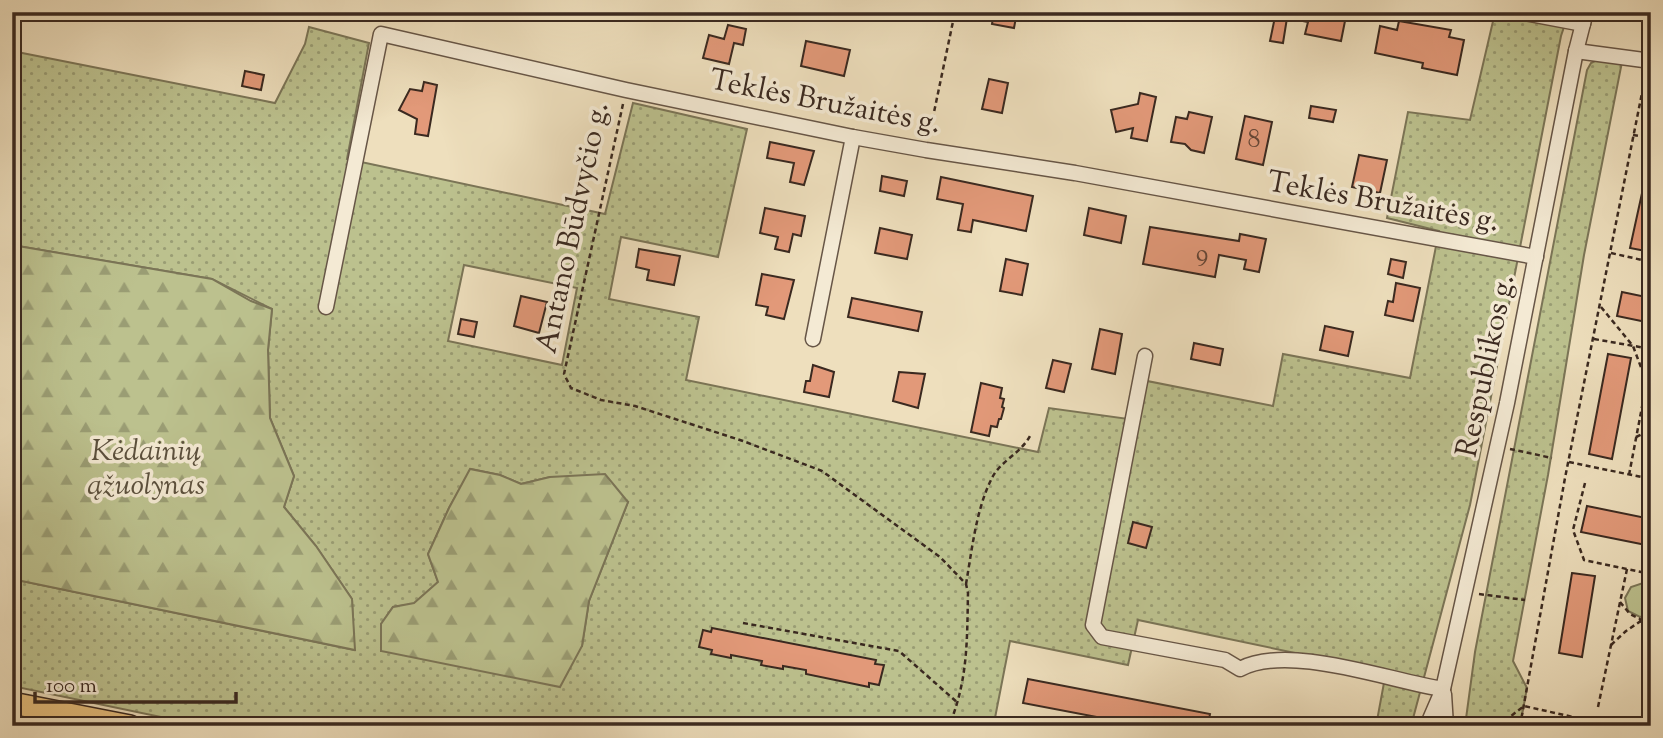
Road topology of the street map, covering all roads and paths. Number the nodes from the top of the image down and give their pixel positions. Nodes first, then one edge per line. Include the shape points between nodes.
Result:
1 (956, 12) edge
2 (1520, 12) edge
3 (1585, 18) edge
4 (1576, 51) junction
5 (1650, 60) edge
6 (1643, 84) junction
7 (626, 90) junction
8 (1651, 109) edge
9 (1633, 135) junction
10 (853, 137) junction
11 (1651, 138) edge
12 (926, 150) junction
13 (1611, 253) junction
14 (1536, 257) junction
15 (1651, 262) edge
16 (1651, 276) edge
17 (1647, 280) dead end
18 (326, 307) dead end
19 (1600, 307) junction
20 (1594, 339) junction
21 (813, 340) dead end
22 (1633, 346) junction
23 (1651, 349) edge
24 (1145, 356) dead end
25 (1646, 386) junction
26 (1651, 394) edge
27 (1651, 430) edge
28 (1031, 433) dead end
29 (1636, 437) junction
30 (1497, 446) junction
31 (1552, 457) dead end
32 (1569, 462) junction
33 (1629, 475) junction
34 (1651, 479) edge
35 (1585, 482) dead end
36 (1628, 569) junction
37 (1651, 574) edge
38 (966, 584) junction
39 (1465, 592) junction
40 (1525, 600) dead end
41 (1620, 602) junction
42 (1651, 614) edge
43 (1640, 620) junction
44 (743, 623) dead end
45 (1651, 642) edge
46 (1611, 645) junction
47 (1443, 689) junction
48 (12, 703) edge
49 (958, 703) junction
50 (1524, 706) junction
51 (1598, 706) dead end
52 (1651, 720) edge
53 (130, 726) edge
54 (949, 726) edge
55 (1427, 726) edge
56 (1446, 726) edge
57 (1498, 726) edge
58 (1520, 726) edge
59 (1613, 726) edge
60 (1650, 726) edge

1 - 12 path
2 - 3 street
3 - 4 street, Respublikos g.
4 - 5 street
4 - 14 street, Respublikos g.
5 - 6 path
6 - 8 path
6 - 9 path
7 - 10 street, Teklės Bružaitės g.
7 - 18 street, Teklės Bružaitės g. via 381,34
7 - 38 path, Antano Būdvyčio g. via 564,374 571,388 743,441 822,471 940,556
9 - 11 path
9 - 13 path
10 - 12 street, Teklės Bružaitės g.
10 - 21 street
12 - 14 street, Teklės Bružaitės g.
13 - 15 path
13 - 19 path
14 - 30 street, Respublikos g.
16 - 17 path
19 - 20 path
19 - 22 path
20 - 22 path
20 - 32 path
22 - 23 path
22 - 25 path
24 - 47 street via 1093,625 1102,637 1225,660 1240,669 1274,660 1332,665
25 - 26 path
25 - 29 path
27 - 29 path
28 - 38 path via 1026,444 992,476
29 - 33 path
30 - 31 path
30 - 39 street, Respublikos g.
32 - 33 path
32 - 50 path
33 - 34 path
35 - 36 path via 1573,530 1584,560
36 - 37 path
36 - 41 path
38 - 49 path via 967,650
39 - 40 path
39 - 47 street, Respublikos g.
41 - 43 path
41 - 46 path
42 - 43 path
43 - 45 path
43 - 46 path
44 - 49 path via 899,651
46 - 51 path
47 - 55 street, Respublikos g.
47 - 56 street, Respublikos g.
48 - 53 main road
49 - 54 path
50 - 57 path
50 - 58 path
50 - 59 path
52 - 60 path

